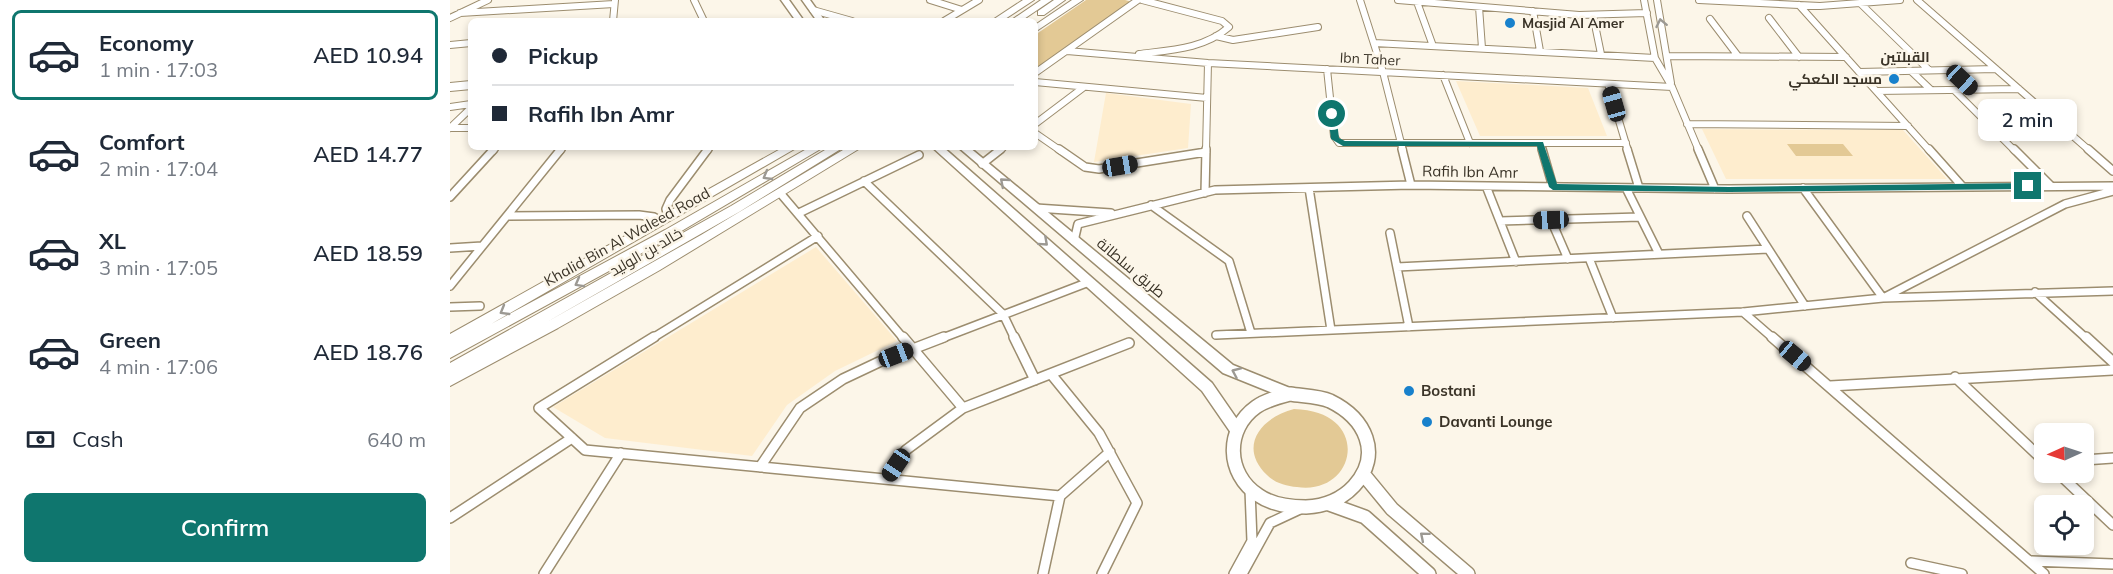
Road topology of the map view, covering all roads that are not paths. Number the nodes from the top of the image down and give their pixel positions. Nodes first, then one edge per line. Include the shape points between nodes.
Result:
1 (488, 0) edge
2 (694, 0) edge
3 (785, 0) edge
4 (806, 0) edge
5 (930, 0) edge
6 (978, 0) edge
7 (1029, 0) edge
8 (1047, 0) edge
9 (1060, 0) edge
10 (1078, 0) edge
11 (1140, 0) edge
12 (1360, 0) edge
13 (1398, 0) edge
14 (1493, 0) edge
15 (1644, 0) edge
16 (1657, 0) edge
17 (1699, 0) edge
18 (1900, 0) edge
19 (1917, 0) edge
20 (615, 2) edge
21 (1417, 2) junction
22 (1861, 4) junction
23 (1800, 5) junction
24 (1479, 7) junction
25 (1494, 8) junction
26 (813, 10) junction
27 (962, 10) junction
28 (1533, 11) junction
29 (1647, 13) junction
30 (460, 14) junction
31 (1593, 15) junction
32 (450, 18) edge
33 (613, 18) edge
34 (703, 18) edge
35 (798, 18) edge
36 (819, 18) edge
37 (841, 18) edge
38 (949, 18) edge
39 (1001, 18) edge
40 (1020, 18) edge
41 (1033, 18) edge
42 (1769, 18) dead end
43 (1710, 19) dead end
44 (1038, 27) edge
45 (1318, 27) dead end
46 (1216, 36) junction
47 (1374, 43) junction
48 (468, 44) edge
49 (450, 45) edge
50 (1433, 46) junction
51 (1482, 48) junction
52 (1067, 51) junction
53 (1540, 51) junction
54 (1601, 54) junction
55 (1126, 56) junction
56 (1668, 56) junction
57 (1738, 56) junction
58 (1799, 57) junction
59 (1846, 57) junction
60 (1655, 58) junction
61 (1208, 63) junction
62 (1327, 69) junction
63 (1996, 69) junction
64 (1929, 70) junction
65 (1952, 70) junction
66 (1911, 71) junction
67 (1038, 72) edge
68 (1383, 72) junction
69 (1859, 72) junction
70 (1443, 75) junction
71 (468, 79) edge
72 (450, 80) edge
73 (1038, 82) edge
74 (1608, 84) junction
75 (468, 85) edge
76 (450, 87) edge
77 (1084, 87) junction
78 (1672, 87) junction
79 (1972, 89) junction
80 (2019, 89) junction
81 (1931, 90) junction
82 (1954, 90) junction
83 (1877, 91) junction
84 (1207, 98) junction
85 (468, 106) edge
86 (450, 107) edge
87 (468, 109) edge
88 (1038, 122) edge
89 (1687, 124) junction
90 (1908, 126) junction
91 (450, 128) edge
92 (468, 128) edge
93 (1038, 135) edge
94 (1540, 143) junction
95 (1626, 143) junction
96 (1401, 144) junction
97 (1470, 144) junction
98 (493, 150) edge
99 (561, 150) edge
100 (708, 150) edge
101 (787, 150) edge
102 (813, 150) edge
103 (833, 150) edge
104 (851, 150) edge
105 (941, 150) edge
106 (966, 150) edge
107 (1000, 150) edge
108 (1206, 152) junction
109 (919, 155) dead end
110 (982, 164) junction
111 (2113, 171) edge
112 (864, 181) junction
113 (1411, 185) junction
114 (1486, 186) junction
115 (1962, 186) junction
116 (2050, 186) junction
117 (2113, 186) edge
118 (1553, 187) junction
119 (1310, 188) junction
120 (1626, 188) junction
121 (1639, 188) junction
122 (1803, 188) junction
123 (1715, 189) junction
124 (2113, 191) edge
125 (1205, 192) junction
126 (781, 194) junction
127 (450, 197) edge
128 (1151, 206) junction
129 (1033, 207) junction
130 (799, 213) junction
131 (1118, 213) junction
132 (507, 216) junction
133 (1747, 216) dead end
134 (1640, 217) junction
135 (665, 219) junction
136 (1551, 220) junction
137 (1500, 222) junction
138 (1390, 233) dead end
139 (818, 236) junction
140 (1074, 242) junction
141 (482, 246) junction
142 (450, 248) edge
143 (1768, 249) junction
144 (1659, 254) junction
145 (1589, 258) junction
146 (1568, 259) junction
147 (1516, 262) junction
148 (1397, 267) junction
149 (1089, 282) junction
150 (450, 286) edge
151 (2113, 291) edge
152 (2035, 292) junction
153 (1883, 298) junction
154 (480, 306) dead end
155 (1805, 306) junction
156 (450, 307) edge
157 (1743, 312) junction
158 (1003, 314) junction
159 (1612, 318) junction
160 (1409, 327) junction
161 (1331, 330) junction
162 (1251, 333) junction
163 (1216, 335) dead end
164 (450, 341) edge
165 (1129, 343) dead end
166 (913, 349) junction
167 (450, 353) edge
168 (2113, 362) edge
169 (2113, 369) edge
170 (450, 370) edge
171 (1051, 374) junction
172 (1955, 377) junction
173 (450, 380) edge
174 (1035, 380) junction
175 (1830, 386) junction
176 (1290, 394) junction
177 (963, 408) junction
178 (1236, 429) junction
179 (572, 438) junction
180 (1110, 452) junction
181 (2034, 452) edge
182 (621, 453) junction
183 (2113, 459) edge
184 (2094, 460) edge
185 (760, 467) junction
186 (1364, 475) junction
187 (886, 479) junction
188 (2069, 483) edge
189 (1250, 490) junction
190 (1060, 496) junction
191 (1329, 504) junction
192 (1301, 508) junction
193 (450, 517) edge
194 (2113, 525) edge
195 (2031, 561) junction
196 (1911, 563) dead end
197 (2113, 564) edge
198 (544, 574) edge
199 (1043, 574) edge
200 (1102, 574) edge
201 (1234, 574) edge
202 (1242, 574) edge
203 (1429, 574) edge
204 (1468, 574) edge
205 (1962, 574) edge
206 (2044, 574) edge

1 - 30 street
2 - 34 street
3 - 35 main road
4 - 26 main road
5 - 27 street
6 - 27 street
7 - 39 highway
8 - 40 highway
9 - 41 highway
10 - 44 highway
11 - 46 street via 1227,24 1226,31
11 - 52 street
12 - 47 street
13 - 21 street
14 - 25 street
15 - 29 street
56 -> 16 street
17 - 23 street
18 - 22 street
19 - 63 street
20 - 30 street
20 - 33 street
21 - 24 street
21 - 50 street
22 - 23 street
22 - 64 street
23 - 59 street
24 - 25 street
24 - 51 street
25 - 28 street
26 - 36 main road
26 - 37 street
27 - 38 street
28 - 31 street
28 - 53 street
29 - 31 street
29 - 60 street
30 - 32 street
31 - 54 street
42 - 58 street
43 - 57 street
45 - 46 street via 1233,40
46 - 55 street via 1176,49
47 - 50 street
47 - 68 street
48 - 49 street
50 - 51 street
51 - 53 street
52 - 55 street, Ibn Taher
52 - 67 street
53 - 54 street
54 - 60 street
55 - 61 street, Ibn Taher
56 - 57 street
56 - 78 street
57 - 58 street
58 - 59 street
59 - 69 street
60 - 78 street
61 - 62 street, Ibn Taher
61 - 84 street
62 - 68 street, Ibn Taher
62 - 96 street via 1337,141
63 - 65 street
63 - 80 street
64 - 65 street
64 - 66 street
65 - 79 street
66 - 69 street
66 - 81 street
68 - 70 street, Ibn Taher
68 - 96 street
69 - 83 street
70 - 74 street, Ibn Taher
70 - 97 street
71 - 72 main road
73 - 77 street
74 - 78 street, Ibn Taher
74 - 95 street
75 - 76 main road
77 - 84 street
77 - 88 street
78 - 89 street
79 - 80 street
79 - 82 street
80 - 111 street
81 - 82 street
81 - 83 street
82 - 116 street
83 - 90 street
84 - 108 street
85 - 86 street
87 - 91 street
89 - 90 street
89 - 123 street
90 - 115 street
91 - 92 street
93 - 108 street via 1085,167 1099,170
94 - 95 street
94 - 97 street
94 - 118 street
95 - 121 street
96 - 97 street
96 - 113 street
98 - 127 street
99 - 132 street
100 - 135 street via 670,200
101 - 135 highway, خالد بن الوليد
102 -> 167 highway, Khalid Bin Al Waleed Road
103 - 170 highway, Khalid Bin Al Waleed Road
104 - 126 highway, خالد بن الوليد
105 -> 149 main road
106 - 110 main road, طريق سلطانة
107 - 110 street
108 - 125 street
109 - 112 street
129 -> 110 main road, طريق سلطانة
112 - 130 street
112 - 158 street
113 - 114 street, Rafih Ibn Amr
113 - 119 street, Rafih Ibn Amr
114 - 118 street, Rafih Ibn Amr
114 - 137 street
115 - 116 street, Rafih Ibn Amr
115 - 122 street, Rafih Ibn Amr
116 - 117 street, Rafih Ibn Amr
118 - 120 street, Rafih Ibn Amr
119 - 125 street, Rafih Ibn Amr
119 - 161 street
120 - 121 street, Rafih Ibn Amr
120 - 134 street
121 - 123 street, Rafih Ibn Amr
122 - 123 street, Rafih Ibn Amr
122 - 153 street
124 - 153 street via 2065,204
125 - 128 street, Rafih Ibn Amr
126 - 130 street
126 - 173 highway, خالد بن الوليد
128 - 131 street, Rafih Ibn Amr
128 - 162 street via 1229,261
129 - 131 street
129 - 140 main road, طريق سلطانة
130 - 139 street
131 - 140 street via 1078,224
132 - 135 street via 639,215
132 - 141 street
133 - 143 street
134 - 136 street
134 - 144 street
135 -> 164 highway, خالد بن الوليد
136 - 137 street
136 - 146 street
137 - 147 street
138 - 148 street
139 - 166 street
139 - 179 street via 538,408
176 -> 140 main road, طريق سلطانة via 1228,369
141 - 142 street
141 - 150 street
143 - 144 street
143 - 155 street
144 - 145 street
145 - 146 street
145 - 159 street
146 - 147 street
147 - 148 street
148 - 160 street
149 - 158 street
149 - 178 main road via 1207,387
151 - 152 street
152 - 153 street
152 - 168 street
153 - 155 street
154 - 156 street
155 - 157 street
157 - 159 street
157 - 175 street
158 - 166 street
158 - 174 street
159 - 160 street
160 - 161 street
161 - 162 street
162 - 163 street
165 - 171 street
166 - 177 street
166 - 185 street via 843,379 800,408
169 - 172 street
171 - 174 street
171 - 180 street
172 - 175 street
172 - 181 street
174 - 177 street
175 - 195 street
176 - 178 main road via 1249,411
176 - 186 main road via 1313,394 1334,401 1362,424 1370,451
177 - 187 street via 906,450
178 - 189 main road via 1232,460 1238,476
179 - 182 street via 585,450
179 - 193 street
180 - 190 street
180 - 200 street via 1137,503
182 - 185 street
182 - 198 street
183 - 184 street
185 - 187 street
186 - 191 main road via 1349,493
204 -> 186 main road via 1392,509
187 - 190 street
188 - 194 street
189 - 192 main road via 1273,503
189 - 201 street via 1252,541
190 - 199 street
191 - 192 main road
191 - 203 main road via 1365,517
192 - 202 street via 1270,523
195 - 197 street
195 - 206 street
196 - 205 street

